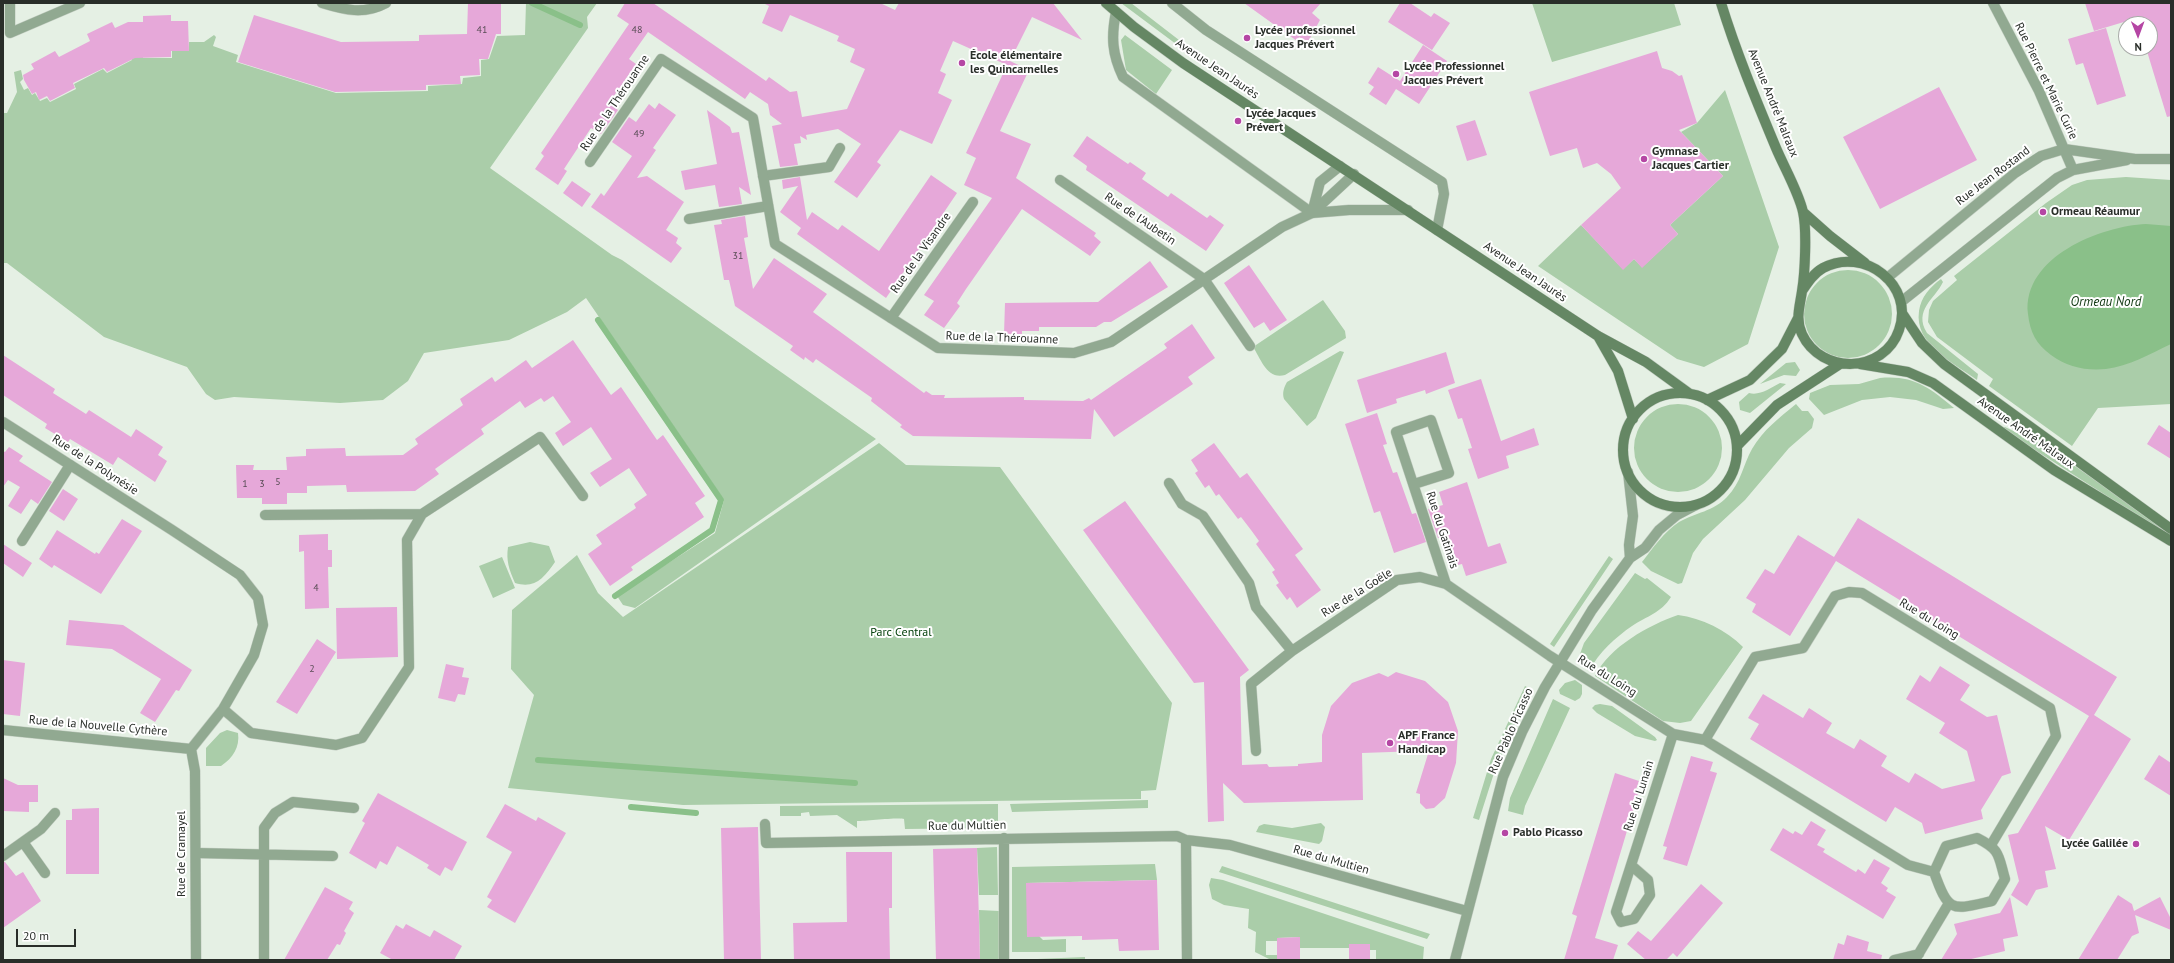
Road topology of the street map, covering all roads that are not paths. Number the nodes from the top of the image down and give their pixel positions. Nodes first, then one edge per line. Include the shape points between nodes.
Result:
1 (10, 3) edge
2 (80, 3) edge
3 (322, 3) edge
4 (386, 3) edge
5 (1106, 3) edge
6 (1172, 3) edge
7 (1721, 3) edge
8 (1993, 3) edge
9 (1116, 12) junction
10 (6, 33) edge
11 (840, 148) dead end
12 (2064, 149) junction
13 (2135, 159) junction
14 (2171, 159) edge
15 (590, 162) dead end
16 (1340, 166) junction
17 (2073, 170) junction
18 (1354, 174) junction
19 (763, 176) junction
20 (1060, 180) dead end
21 (973, 202) dead end
22 (768, 206) junction
23 (1408, 210) junction
24 (1803, 212) junction
25 (1312, 213) junction
26 (688, 219) dead end
27 (1437, 230) junction
28 (1867, 264) junction
29 (1887, 278) junction
30 (1204, 279) junction
31 (1802, 291) junction
32 (1901, 302) junction
33 (1902, 313) junction
34 (891, 318) junction
35 (1798, 318) junction
36 (1598, 336) junction
37 (1250, 346) dead end
38 (1840, 364) junction
39 (1860, 364) junction
40 (1690, 394) junction
41 (1708, 400) junction
42 (1633, 419) junction
43 (3, 422) edge
44 (1737, 446) junction
45 (70, 465) junction
46 (1628, 472) junction
47 (1169, 483) dead end
48 (1414, 484) junction
49 (583, 496) dead end
50 (1696, 505) junction
51 (422, 514) junction
52 (265, 515) dead end
53 (2171, 528) edge
54 (22, 541) dead end
55 (2171, 541) edge
56 (1630, 558) junction
57 (1446, 584) junction
58 (1292, 651) junction
59 (1560, 661) junction
60 (223, 709) junction
61 (3, 730) edge
62 (1673, 734) junction
63 (1705, 740) junction
64 (191, 749) junction
65 (1256, 751) dead end
66 (354, 808) dead end
67 (55, 813) dead end
68 (765, 824) dead end
69 (1004, 838) junction
70 (1186, 840) junction
71 (23, 842) junction
72 (1991, 845) junction
73 (196, 853) junction
74 (263, 854) junction
75 (3, 856) edge
76 (333, 856) dead end
77 (1632, 866) junction
78 (1934, 872) junction
79 (45, 873) dead end
80 (1949, 903) junction
81 (1467, 911) junction
82 (1917, 957) edge
83 (196, 960) edge
84 (264, 960) edge
85 (1004, 960) edge
86 (1186, 960) edge
87 (1455, 960) edge
88 (1894, 960) edge

1 - 10 street
2 - 10 street
3 - 4 street via 347,11 376,8
5 - 9 street, Avenue Jean Jaurès
6 - 27 street via 1206,30 1442,182 1444,194
7 - 24 street, Avenue André Malraux via 1747,78
8 - 12 street, Rue Pierre et Marie Curie via 2039,91
9 - 16 street, Avenue Jean Jaurès via 1183,63
9 - 25 street via 1112,33 1123,77
11 - 19 street via 829,166
12 - 13 street, Rue Jean Rostand
12 - 17 street, Rue Pierre et Marie Curie
12 - 29 street, Rue Jean Rostand via 2041,156 2015,173
13 - 14 street, Rue Jean Rostand
13 - 17 street, Rue Jean Rostand
15 - 19 street, Rue de la Thérouanne via 661,59 753,118
16 - 18 street, Avenue Jean Jaurès
16 - 25 street via 1320,182
17 - 32 street, Rue Jean Rostand via 2058,178
18 - 23 street, Avenue Jean Jaurès
18 - 25 street, Rue de la Thérouanne
19 - 22 street, Rue de la Thérouanne
20 - 30 street, Rue de l'Aubetin
21 - 34 street, Rue de la Visandre
22 - 26 street
22 - 34 street, Rue de la Thérouanne via 775,244
23 - 25 street, Rue de la Thérouanne
23 - 27 street, Avenue Jean Jaurès
24 - 28 street
24 - 31 street via 1805,243
25 - 30 street, Rue de la Thérouanne via 1282,227
27 - 36 street, Avenue Jean Jaurès
28 - 29 street via 1878,269
28 - 31 street via 1852,261 1836,263 1822,269 1811,278
29 - 32 street via 1896,289
30 - 34 street, Rue de la Thérouanne via 1111,342 1074,353 938,348
30 - 37 street
31 - 35 street via 1798,304
32 - 33 street
33 - 39 street via 1899,331 1890,346 1877,358
33 - 53 street, Avenue André Malraux via 1922,343 1944,364
35 - 38 street via 1802,334 1811,348
35 - 41 street via 1782,349 1750,380
36 - 40 street, Avenue Jean Jaurès via 1646,362
36 - 42 street, Avenue Jean Jaurès via 1618,371
38 - 39 street
38 - 44 street via 1777,405
39 - 55 street, Avenue André Malraux via 1908,372 1933,383 2054,470
40 - 41 street
40 - 42 street via 1673,394 1657,398
41 - 44 street via 1722,412 1733,428
42 - 46 street via 1625,436 1623,454
43 - 45 street, Rue de la Polynésie
44 - 50 street via 1735,465 1727,483 1714,496
45 - 54 street
45 - 60 street, Rue de la Polynésie via 240,575 258,598 263,625 254,655
46 - 50 street via 1636,487 1649,498 1680,507
46 - 56 street via 1633,516
47 - 58 street via 1182,504 1203,516 1249,583 1256,607
48 - 48 street, Rue du Gatinais via 1449,473 1431,420 1396,432
48 - 57 street, Rue du Gatinais
49 - 51 street via 540,437
50 - 56 street, Rue Pablo Picasso via 1665,525 1645,548
51 - 52 street
51 - 60 street via 407,540 409,667 362,738 336,745 251,733
56 - 59 street, Rue Pablo Picasso via 1592,610
57 - 58 street, Rue de la Goële via 1420,577 1397,580
57 - 59 street, Rue de la Goële
58 - 65 street, Rue de la Goële via 1252,684
59 - 62 street, Rue du Loing
59 - 81 street, Rue Pablo Picasso via 1522,732 1503,777
60 - 64 street, Rue de la Polynésie
61 - 64 street, Rue de la Nouvelle Cythère
62 - 63 street, Rue du Loing
62 - 77 street, Rue du Lunain via 1632,858
63 - 72 street, Rue du Loing via 1755,657 1803,648 1835,596 1849,592 1862,593 2050,708 2056,736
63 - 78 street, Rue du Loing via 1908,865
64 - 73 street, Rue de Cramayel via 195,771
66 - 74 street via 293,802 275,813 264,828
67 - 71 street via 41,829
68 - 69 street, Rue du Multien via 766,842
69 - 70 street, Rue du Multien via 1177,836
69 - 85 street
70 - 81 street, Rue du Multien via 1230,845
70 - 86 street
71 - 75 street
71 - 79 street
72 - 78 street via 1977,838 1946,846
72 - 80 street via 1997,851 2005,879 1992,901 1960,908
73 - 74 street
73 - 83 street, Rue de Cramayel
74 - 76 street
74 - 84 street
77 - 77 street, Rue du Lunain via 1648,880 1650,895 1634,919 1621,922 1616,912
78 - 80 street via 1943,897
80 - 82 street
81 - 87 street, Rue Pablo Picasso
82 - 88 street

